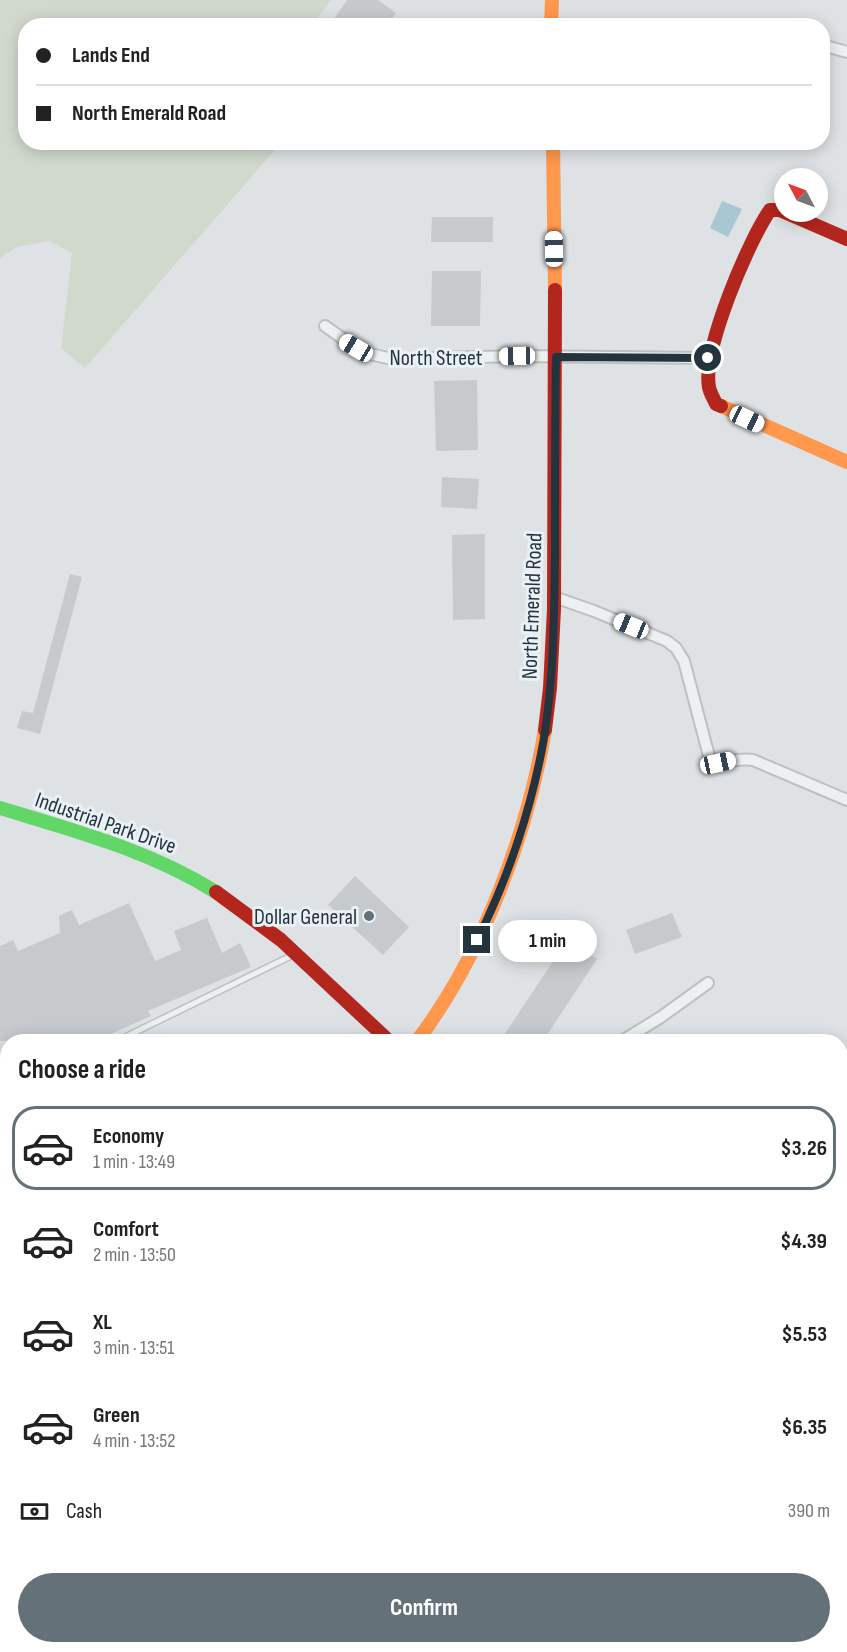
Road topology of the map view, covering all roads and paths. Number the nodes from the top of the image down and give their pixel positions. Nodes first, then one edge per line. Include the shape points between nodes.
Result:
1 (552, 0) edge
2 (551, 18) edge
3 (830, 47) edge
4 (847, 52) edge
5 (553, 150) edge
6 (847, 239) edge
7 (325, 326) dead end
8 (556, 357) junction
9 (708, 358) junction
10 (847, 462) edge
11 (554, 597) junction
12 (847, 800) edge
13 (0, 808) edge
14 (297, 953) junction
15 (708, 983) dead end
16 (131, 1034) edge
17 (382, 1034) edge
18 (423, 1034) edge
19 (633, 1034) edge

1 - 2 main road
3 - 4 street
5 - 8 main road, North Emerald Road
6 - 9 main road via 780,210 770,210 715,331
7 - 8 street, North Street via 356,348 384,358
8 - 9 street, North Street
8 - 11 main road, North Emerald Road
9 - 10 main road via 713,402
11 - 12 street via 676,648 684,661 710,760 753,760
11 - 18 main road, North Emerald Road via 544,739 517,843 488,919
13 - 14 main road, Industrial Park Drive via 167,864 241,908
14 - 16 lane
14 - 17 main road, Industrial Park Drive
15 - 19 street

